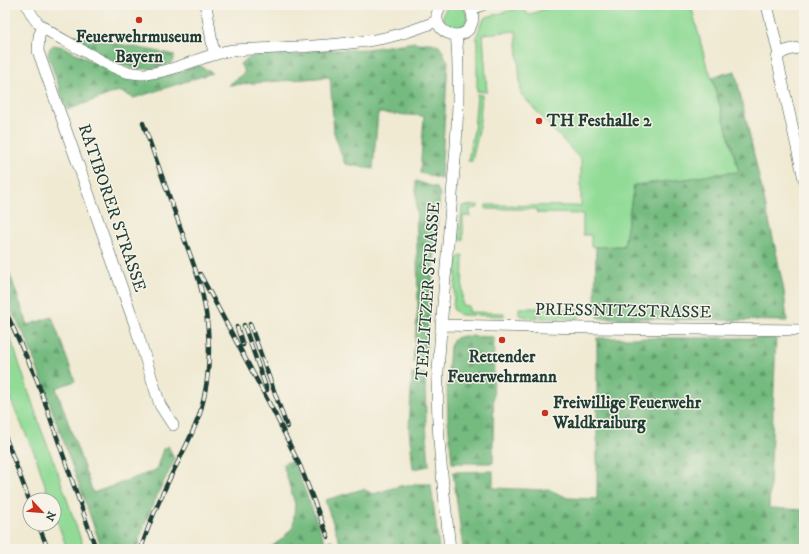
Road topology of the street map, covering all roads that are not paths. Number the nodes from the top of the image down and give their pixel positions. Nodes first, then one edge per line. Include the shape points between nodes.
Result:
1 (27, 5) edge
2 (206, 5) edge
3 (441, 5) edge
4 (482, 5) edge
5 (767, 5) edge
6 (469, 7) edge
7 (437, 21) junction
8 (43, 27) junction
9 (456, 35) junction
10 (804, 47) edge
11 (214, 55) junction
12 (778, 56) junction
13 (804, 178) edge
14 (441, 325) junction
15 (804, 330) edge
16 (173, 425) dead end
17 (450, 549) edge

1 - 8 street via 34,19
2 - 11 street
3 - 7 street
4 - 6 street
5 - 12 street
6 - 9 street via 472,19 470,26
7 - 9 street via 444,32
7 - 11 street via 410,31 368,41 233,50
8 - 11 street via 126,72 144,74 172,69
8 - 16 street, RATIBORER STRASSE via 39,36 38,51 135,325 160,405
9 - 14 street, TEPLITZER STRASSE via 456,139
10 - 12 street via 783,52
12 - 13 street
14 - 15 street, PRIESSNITZSTRASSE
14 - 17 street, TEPLITZER STRASSE via 437,411

